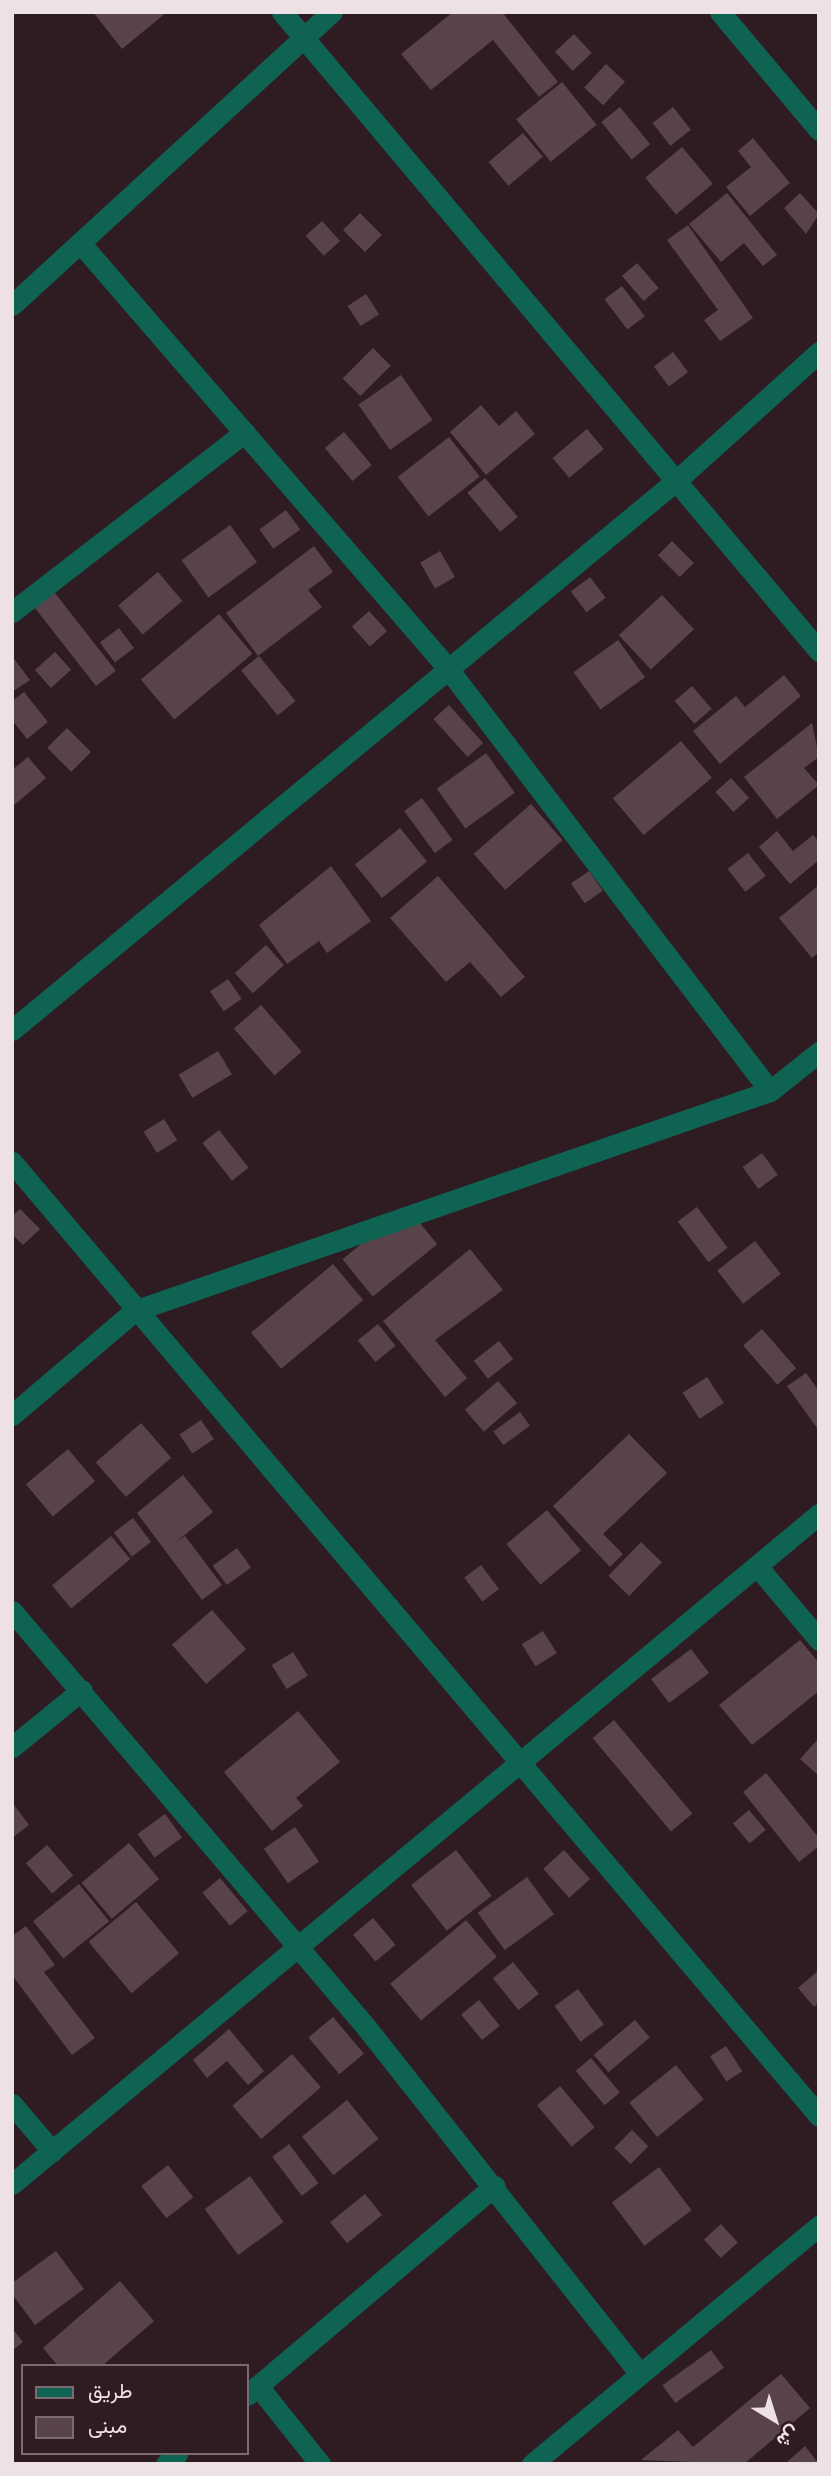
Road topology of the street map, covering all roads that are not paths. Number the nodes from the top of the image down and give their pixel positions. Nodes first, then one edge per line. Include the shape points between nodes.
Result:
1 (282, 12) edge
2 (332, 12) edge
3 (720, 12) edge
4 (303, 36) junction
5 (819, 130) edge
6 (82, 245) junction
7 (12, 305) edge
8 (819, 352) edge
9 (244, 432) junction
10 (678, 479) junction
11 (12, 612) edge
12 (819, 651) edge
13 (446, 666) junction
14 (12, 1030) edge
15 (819, 1052) edge
16 (770, 1091) junction
17 (12, 1162) edge
18 (134, 1311) junction
19 (12, 1415) edge
20 (819, 1514) edge
21 (757, 1566) junction
22 (12, 1611) edge
23 (819, 1640) edge
24 (82, 1690) junction
25 (12, 1748) edge
26 (523, 1762) junction
27 (300, 1947) junction
28 (12, 2104) edge
29 (819, 2116) edge
30 (52, 2151) junction
31 (12, 2184) edge
32 (494, 2186) junction
33 (819, 2226) edge
34 (638, 2371) junction
35 (252, 2390) edge
36 (320, 2464) edge
37 (532, 2464) edge

1 - 4 street
2 - 4 street
3 - 5 street
4 - 6 street
4 - 10 street
6 - 7 street
6 - 9 street
8 - 10 street
9 - 11 street
9 - 13 street
10 - 12 street
10 - 13 street
13 - 14 street
13 - 16 street
15 - 16 street
16 - 18 street
17 - 18 street
18 - 19 street
18 - 26 street
20 - 21 street
21 - 23 street
21 - 26 street
22 - 24 street
24 - 25 street
24 - 27 street
26 - 27 street
26 - 29 street
27 - 30 street
27 - 32 street
28 - 30 street
30 - 31 street
32 - 34 street
32 - 35 street
33 - 34 street
34 - 37 street
35 - 36 street

